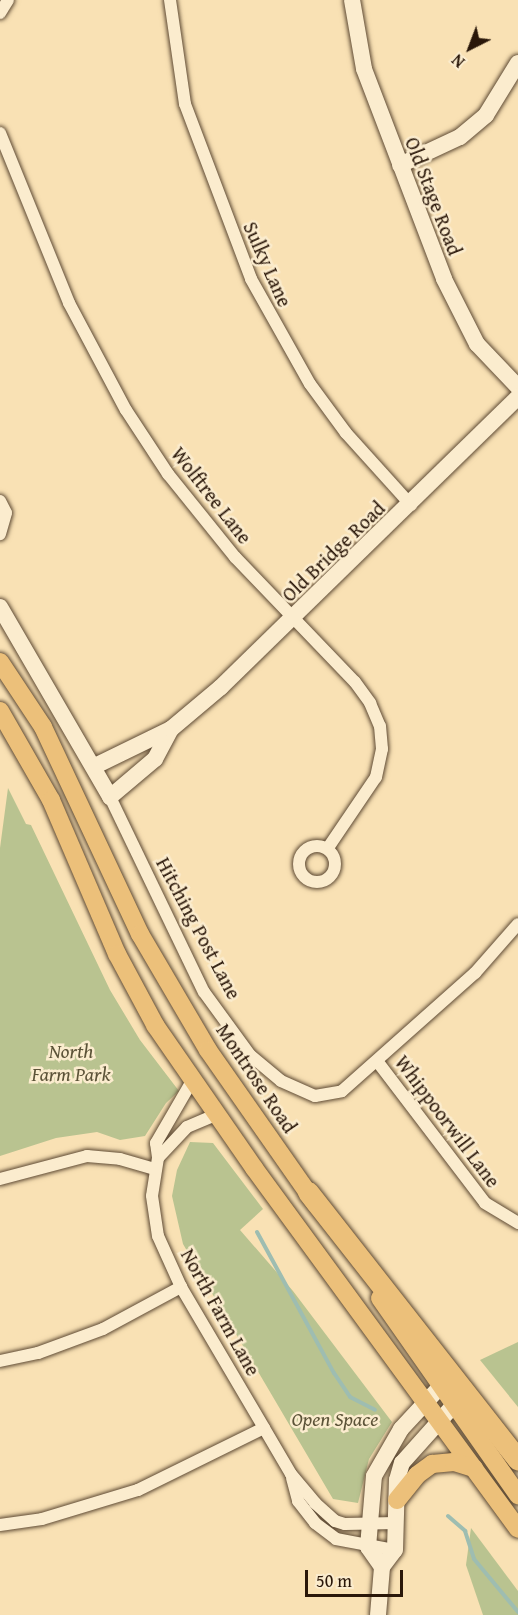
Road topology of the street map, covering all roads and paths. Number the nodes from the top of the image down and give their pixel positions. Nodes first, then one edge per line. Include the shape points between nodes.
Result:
1 (8, 0) edge
2 (170, 0) edge
3 (352, 0) edge
4 (0, 13) edge
5 (518, 63) edge
6 (0, 133) edge
7 (400, 165) junction
8 (518, 387) edge
9 (518, 397) edge
10 (0, 501) edge
11 (411, 505) junction
12 (0, 534) edge
13 (0, 607) edge
14 (294, 619) junction
15 (0, 662) edge
16 (0, 711) edge
17 (171, 729) junction
18 (95, 766) junction
19 (110, 797) junction
20 (328, 848) dead end
21 (518, 924) edge
22 (377, 1061) junction
23 (192, 1081) junction
24 (217, 1114) junction
25 (157, 1163) junction
26 (0, 1179) edge
27 (308, 1192) junction
28 (518, 1222) edge
29 (181, 1287) junction
30 (0, 1360) edge
31 (440, 1387) junction
32 (424, 1401) junction
33 (453, 1406) junction
34 (438, 1419) junction
35 (264, 1428) junction
36 (518, 1460) edge
37 (474, 1468) junction
38 (291, 1474) junction
39 (518, 1495) edge
40 (397, 1500) junction
41 (370, 1523) junction
42 (396, 1523) junction
43 (0, 1525) edge
44 (518, 1529) edge
45 (368, 1546) junction
46 (395, 1550) junction
47 (382, 1568) junction
48 (378, 1615) edge

1 - 4 street
2 - 11 street, Sulky Lane via 185,104 251,279 316,392 367,458
3 - 7 street, Old Stage Road via 364,69
5 - 7 street via 486,116 460,137
6 - 14 street, Wolftree Lane via 69,303 126,410 189,503
7 - 8 street, Old Stage Road via 461,315 477,344
9 - 11 street, Old Bridge Road
10 - 12 street via 6,513
11 - 14 street, Old Bridge Road
13 - 18 street, Hitching Post Lane
14 - 17 street, Old Bridge Road
14 - 20 street, Wolftree Lane via 355,682 380,726 382,749 376,777
15 - 27 main road, Montrose Road via 43,727 140,934 208,1050
16 - 23 main road via 51,800 117,954 155,1025
17 - 18 street, Old Bridge Road
17 - 19 street, Old Bridge Road via 155,759
18 - 19 street, Hitching Post Lane
19 - 22 street, Hitching Post Lane via 203,989 250,1055 281,1081 315,1095 342,1091
21 - 22 street, Hitching Post Lane via 483,966
22 - 28 street, Whippoorwill Lane via 485,1203
23 - 24 main road
23 - 25 street, North Farm Lane via 156,1143
24 - 25 street via 187,1127
24 - 32 main road
25 - 26 street via 87,1156
25 - 29 street, North Farm Lane via 152,1196 158,1236
27 - 31 main road, Montrose Road
27 - 36 highway
29 - 30 street via 103,1329 38,1353
29 - 35 street, North Farm Lane
31 - 32 street
31 - 33 main road, Montrose Road
32 - 34 main road
32 - 41 street via 384,1453 374,1476
33 - 34 street
33 - 39 main road, Montrose Road
34 - 37 main road
34 - 40 street via 402,1463
35 - 38 street, North Farm Lane
35 - 43 street via 138,1490 42,1519
37 - 40 main road via 454,1462 432,1464 417,1474
37 - 44 main road
38 - 41 street, North Farm Lane via 335,1521
38 - 45 street, North Farm Lane via 298,1501 315,1523 336,1539
40 - 42 street
41 - 42 street, North Farm Lane
41 - 45 street
42 - 46 street
45 - 46 street, North Farm Lane
45 - 47 street
46 - 47 street
47 - 48 street

